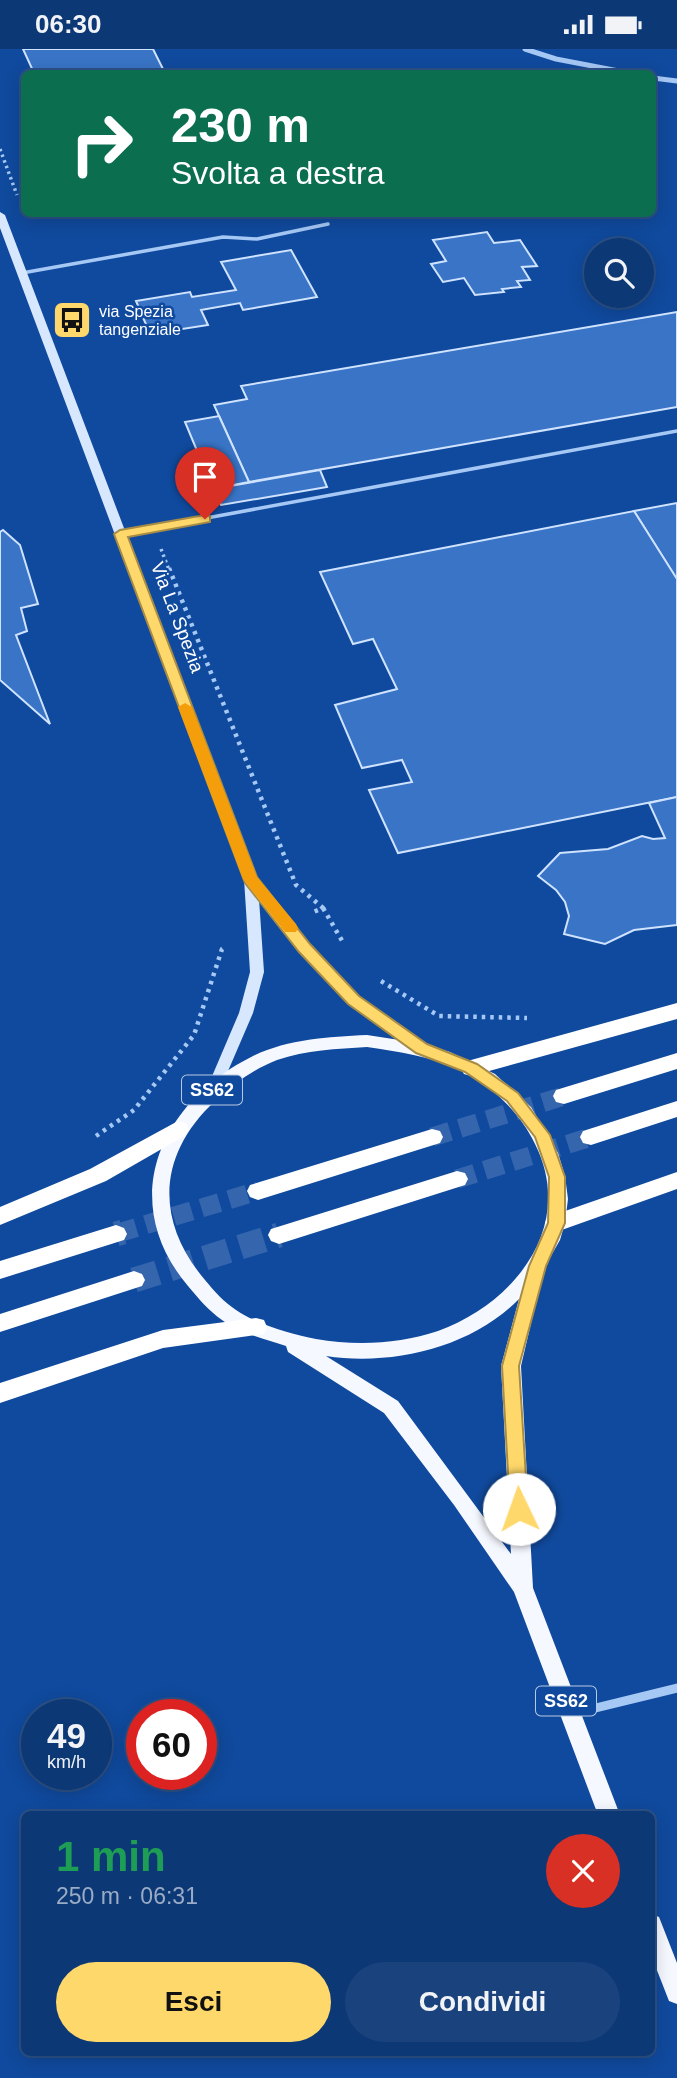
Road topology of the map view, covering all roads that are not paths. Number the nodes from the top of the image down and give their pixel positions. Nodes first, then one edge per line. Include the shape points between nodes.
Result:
1 (525, 49) edge
2 (613, 70) edge
3 (656, 78) edge
4 (677, 82) edge
5 (0, 215) edge
6 (328, 224) dead end
7 (22, 273) junction
8 (677, 431) edge
9 (120, 534) junction
10 (251, 879) junction
11 (677, 1011) edge
12 (421, 1049) junction
13 (677, 1061) edge
14 (471, 1068) junction
15 (214, 1088) junction
16 (564, 1096) tunnel mouth
17 (677, 1109) edge
18 (178, 1129) junction
19 (432, 1137) tunnel mouth
20 (591, 1137) tunnel mouth
21 (457, 1179) tunnel mouth
22 (677, 1179) edge
23 (258, 1191) tunnel mouth
24 (0, 1216) edge
25 (556, 1223) junction
26 (116, 1234) tunnel mouth
27 (279, 1235) tunnel mouth
28 (538, 1266) junction
29 (0, 1270) edge
30 (134, 1280) tunnel mouth
31 (0, 1323) edge
32 (256, 1327) junction
33 (289, 1342) junction
34 (0, 1393) edge
35 (523, 1588) junction
36 (677, 1688) edge
37 (571, 1714) junction
38 (607, 1811) edge
39 (655, 1935) edge
40 (677, 1993) edge

1 - 2 street
3 - 4 street
5 - 7 main road, Via La Spezia / SS62
6 - 7 lane via 257,239 223,237
7 - 9 main road, Via La Spezia / SS62
8 - 9 lane
9 - 10 main road, Via La Spezia / SS62
10 - 12 main road, Via La Spezia / SS62 via 304,948 353,1000
10 - 15 main road, Via La Spezia / SS62 via 257,972 246,1013
11 - 14 highway
12 - 14 main road, Via La Spezia / SS62
12 - 15 main road, Via La Spezia / SS62 via 367,1041 311,1045 258,1061
13 - 16 highway
14 - 25 main road, Via La Spezia / SS62 via 512,1097 542,1135 557,1177
15 - 18 main road, Via La Spezia / SS62
17 - 20 highway
18 - 24 highway via 99,1175
18 - 32 main road, Via La Spezia / SS62 via 160,1177 162,1227 186,1276 230,1316
19 - 23 highway
21 - 27 highway
22 - 25 highway
25 - 28 main road, Via La Spezia / SS62
26 - 29 highway
28 - 33 main road, Via La Spezia / SS62 via 505,1303 460,1331 405,1348 347,1352
28 - 35 main road, Via La Spezia via 511,1366
30 - 31 highway
32 - 33 main road, Via La Spezia / SS62
32 - 34 highway via 163,1339
33 - 35 main road, Via La Spezia via 391,1407
35 - 37 main road, Via La Spezia / SS62
36 - 37 street
37 - 38 main road, Via La Spezia / SS62
39 - 40 main road

